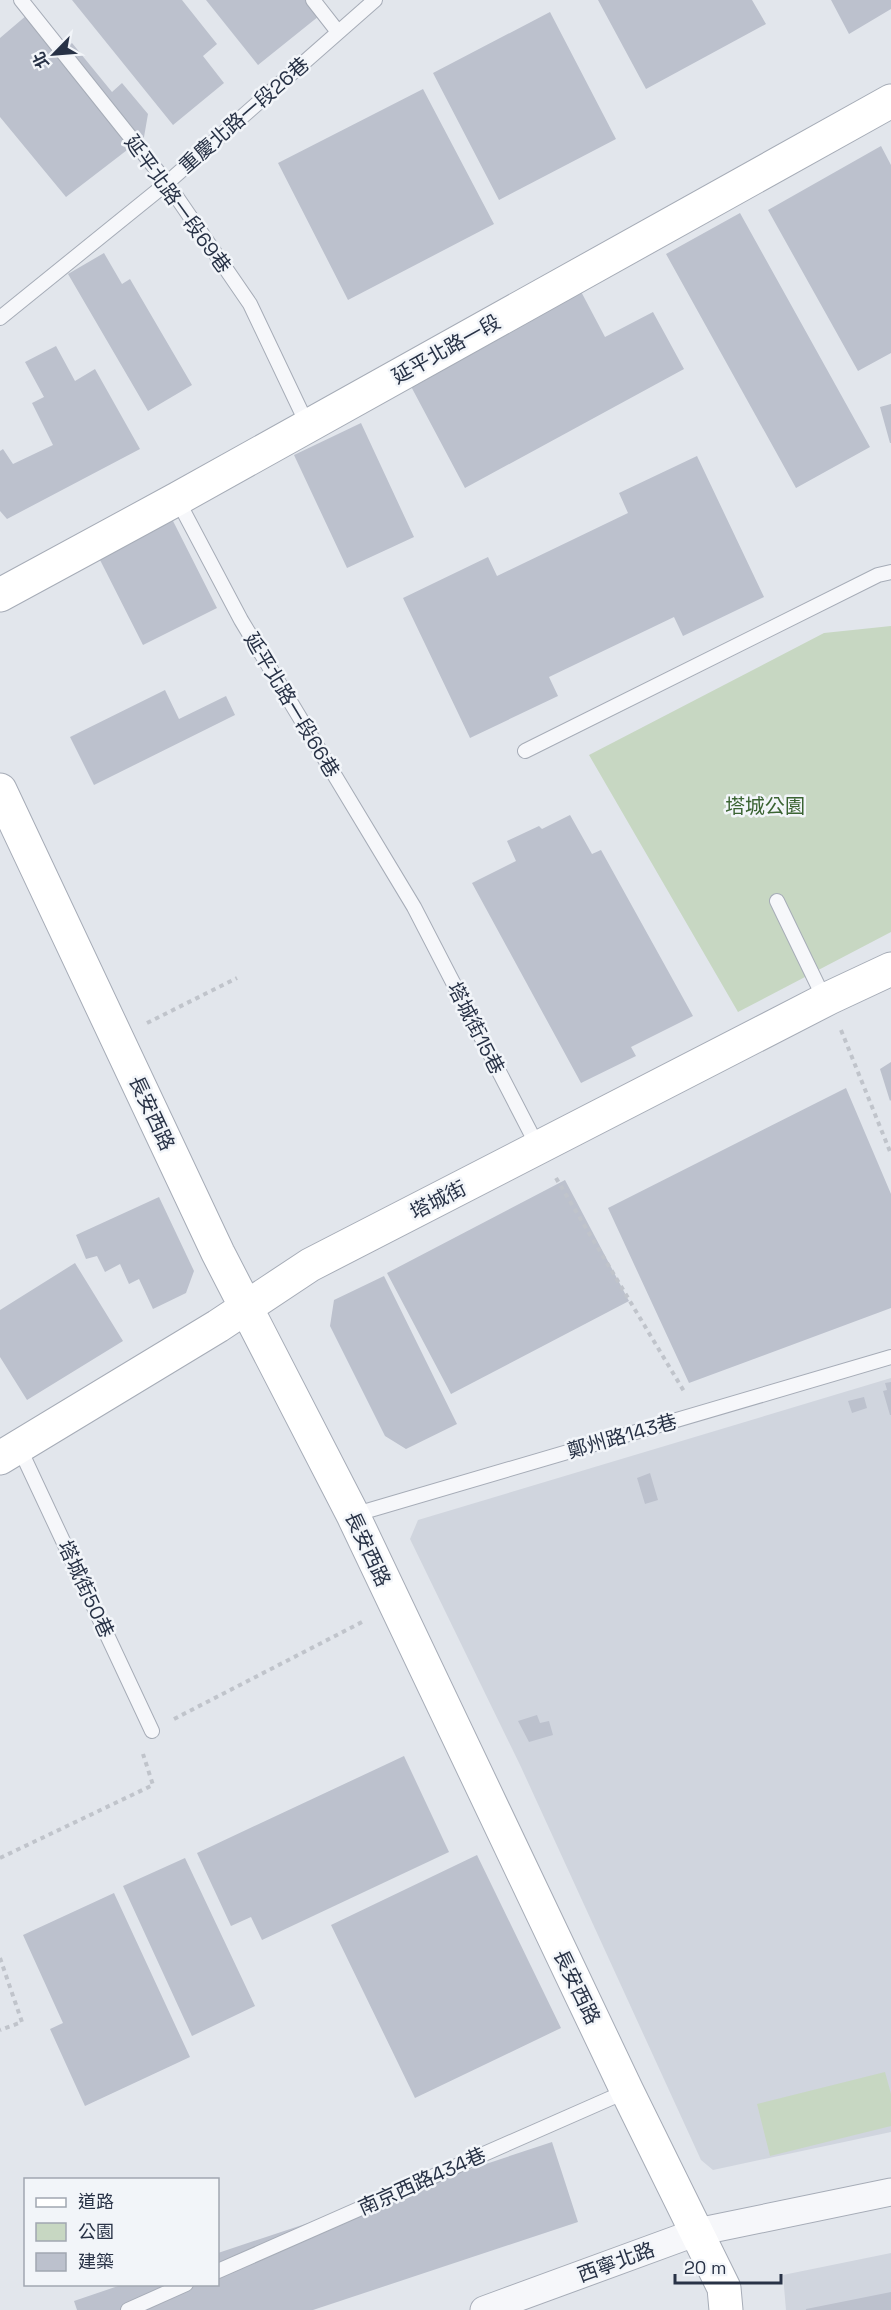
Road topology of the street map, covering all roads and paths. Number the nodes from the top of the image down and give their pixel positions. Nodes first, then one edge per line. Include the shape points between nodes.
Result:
1 (21, 0) edge
2 (313, 0) edge
3 (375, 0) edge
4 (338, 32) junction
5 (891, 101) edge
6 (167, 183) junction
7 (0, 318) edge
8 (309, 426) junction
9 (177, 499) junction
10 (891, 572) edge
11 (0, 595) edge
12 (525, 751) dead end
13 (0, 790) edge
14 (777, 902) dead end
15 (414, 907) joint
16 (891, 969) edge
17 (237, 978) dead end
18 (829, 998) junction
19 (116, 1038) junction
20 (538, 1149) junction
21 (891, 1155) edge
22 (245, 1308) junction
23 (891, 1357) edge
24 (698, 1414) junction
25 (10, 1452) edge
26 (352, 1515) junction
27 (394, 1606) junction
28 (152, 1731) junction
29 (0, 1858) edge
30 (0, 1958) edge
31 (0, 2030) edge
32 (627, 2091) junction
33 (891, 2192) edge
34 (697, 2232) junction
35 (219, 2271) edge
36 (182, 2286) edge
37 (128, 2310) edge
38 (484, 2310) edge
39 (726, 2310) edge

1 - 6 lane, 延平北路一段69巷
2 - 4 lane
3 - 4 lane, 重慶北路一段26巷
4 - 6 lane, 重慶北路一段26巷
5 - 8 street, 延平北路一段
6 - 7 lane, 重慶北路一段26巷
6 - 8 lane, 延平北路一段69巷 via 250,304
8 - 9 street, 延平北路一段
9 - 11 street, 延平北路一段
9 - 15 lane, 延平北路一段66巷 via 241,621
10 - 12 lane via 878,575
13 - 19 street, 長安西路
14 - 18 lane via 821,992
15 - 20 lane, 塔城街15巷
16 - 18 street, 塔城街
17 - 19 path
18 - 20 street, 塔城街
18 - 21 path
19 - 22 street, 長安西路
20 - 22 street, 塔城街 via 310,1265
20 - 24 path
22 - 25 street, 塔城街
22 - 26 street, 長安西路
23 - 24 lane, 鄭州路143巷
24 - 26 lane, 鄭州路143巷
25 - 28 lane, 塔城街50巷
26 - 27 street, 長安西路
27 - 28 path
27 - 32 street, 長安西路
28 - 29 path via 137,1737 153,1785
30 - 31 path via 22,2022
32 - 34 street, 長安西路
32 - 35 lane, 南京西路434巷
33 - 34 street, 西寧北路
34 - 38 street, 西寧北路
34 - 39 street, 長安西路 via 725,2289
36 - 37 lane

